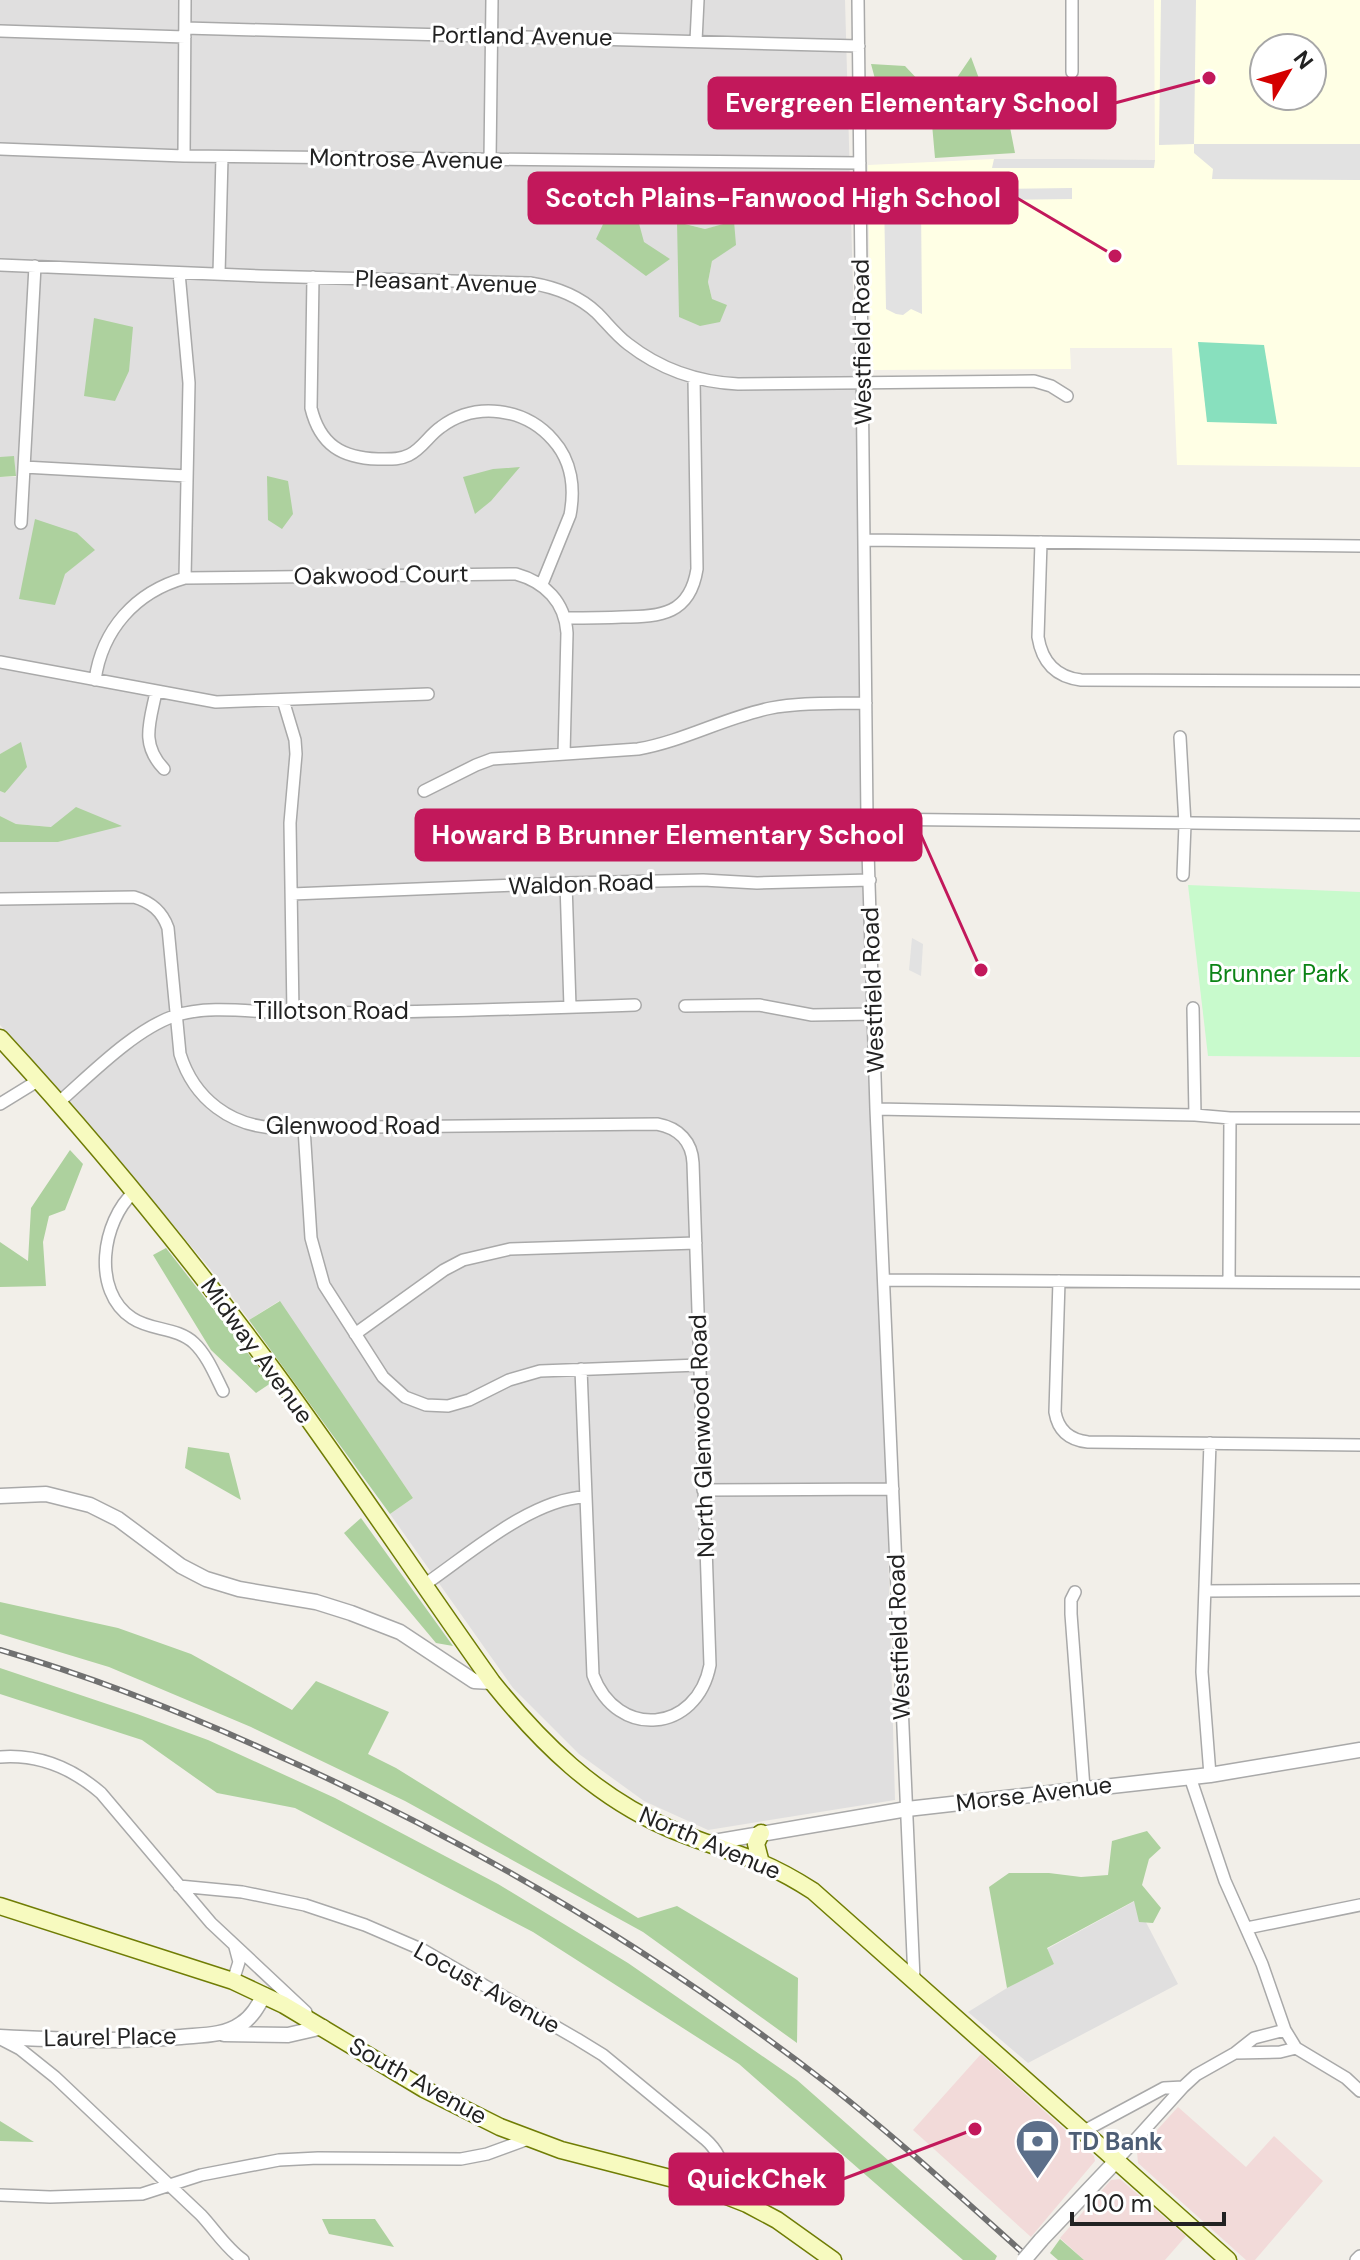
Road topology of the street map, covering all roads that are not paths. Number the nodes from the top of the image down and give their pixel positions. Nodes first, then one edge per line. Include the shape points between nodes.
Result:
1 (185, 0) edge
2 (492, 0) edge
3 (698, 0) edge
4 (858, 0) edge
5 (1072, 0) edge
6 (0, 31) edge
7 (185, 32) junction
8 (491, 36) junction
9 (696, 41) junction
10 (859, 46) junction
11 (1072, 72) dead end
12 (0, 149) edge
13 (184, 156) junction
14 (222, 157) junction
15 (490, 160) junction
16 (860, 163) junction
17 (0, 265) edge
18 (35, 266) junction
19 (179, 273) junction
20 (219, 274) junction
21 (313, 277) junction
22 (694, 378) junction
23 (862, 382) junction
24 (1067, 396) dead end
25 (24, 467) junction
26 (187, 476) junction
27 (21, 523) dead end
28 (864, 540) junction
29 (1041, 542) junction
30 (1360, 546) edge
31 (185, 578) junction
32 (542, 584) junction
33 (565, 618) junction
34 (0, 662) edge
35 (95, 680) junction
36 (1360, 681) edge
37 (156, 692) junction
38 (428, 694) dead end
39 (283, 700) junction
40 (866, 703) junction
41 (1180, 737) dead end
42 (564, 754) junction
43 (164, 769) dead end
44 (424, 791) dead end
45 (867, 819) junction
46 (1185, 824) junction
47 (1360, 825) edge
48 (1183, 875) dead end
49 (870, 880) junction
50 (566, 883) junction
51 (292, 894) junction
52 (0, 899) edge
53 (635, 1005) dead end
54 (685, 1006) dead end
55 (570, 1007) junction
56 (1193, 1008) dead end
57 (293, 1013) junction
58 (875, 1014) junction
59 (176, 1016) junction
60 (0, 1038) edge
61 (39, 1080) junction
62 (58, 1103) junction
63 (0, 1104) edge
64 (876, 1109) junction
65 (1195, 1115) junction
66 (1230, 1118) junction
67 (1360, 1118) edge
68 (304, 1128) junction
69 (676, 1131) joint
70 (134, 1192) junction
71 (696, 1243) junction
72 (884, 1280) junction
73 (1059, 1281) junction
74 (1229, 1282) junction
75 (1360, 1283) edge
76 (355, 1334) junction
77 (699, 1365) junction
78 (581, 1369) junction
79 (223, 1391) dead end
80 (1210, 1443) junction
81 (1360, 1445) edge
82 (893, 1489) junction
83 (703, 1490) junction
84 (0, 1496) edge
85 (585, 1497) junction
86 (424, 1585) junction
87 (1360, 1590) edge
88 (1205, 1591) junction
89 (1075, 1592) dead end
90 (492, 1682) junction
91 (1360, 1750) edge
92 (0, 1757) edge
93 (1210, 1775) junction
94 (1190, 1777) junction
95 (1084, 1788) junction
96 (907, 1809) junction
97 (761, 1833) junction
98 (708, 1843) junction
99 (761, 1863) junction
100 (179, 1886) junction
101 (1360, 1905) edge
102 (0, 1906) edge
103 (1247, 1928) junction
104 (235, 1946) junction
105 (914, 1979) junction
106 (233, 1981) junction
107 (264, 1995) junction
108 (323, 2027) junction
109 (1285, 2030) junction
110 (219, 2033) junction
111 (0, 2038) edge
112 (1296, 2048) junction
113 (1235, 2053) junction
114 (1183, 2087) junction
115 (1360, 2091) edge
116 (1084, 2131) junction
117 (528, 2139) junction
118 (1117, 2160) junction
119 (169, 2187) junction
120 (720, 2194) junction
121 (0, 2195) edge
122 (243, 2260) edge
123 (833, 2260) edge
124 (1024, 2260) edge
125 (1228, 2260) edge

1 - 7 street
2 - 8 street
3 - 9 street
4 - 10 street, Westfield Road
5 - 11 street
6 - 7 street, Portland Avenue
7 - 8 street, Portland Avenue
7 - 13 street
8 - 9 street, Portland Avenue
8 - 15 street
9 - 10 street, Portland Avenue
10 - 16 street, Westfield Road
12 - 13 street, Montrose Avenue
13 - 14 street, Montrose Avenue
14 - 15 street, Montrose Avenue
14 - 20 street
15 - 16 street, Montrose Avenue
16 - 23 street, Westfield Road
17 - 18 street, Pleasant Avenue
18 - 19 street, Pleasant Avenue
18 - 25 street
19 - 20 street, Pleasant Avenue
19 - 26 street via 189,383
20 - 21 street, Pleasant Avenue
21 - 22 street, Pleasant Avenue via 542,285 587,305 639,353
21 - 32 street via 311,408 316,426 336,449 364,458 402,458 450,421 491,411 525,418 558,446 569,469 572,503
22 - 23 street, Pleasant Avenue via 738,384
22 - 33 street via 697,569 692,589 679,606 660,615
23 - 24 street, Pleasant Avenue via 1034,381
23 - 28 street, Westfield Road
25 - 26 street
25 - 27 street
26 - 31 street
28 - 29 street
28 - 40 street, Westfield Road
29 - 30 street
29 - 36 street via 1038,637 1049,665 1063,676
31 - 32 street, Oakwood Court via 509,573
31 - 35 street, Oakwood Court via 154,590 125,613 104,644
32 - 33 street
33 - 42 street
34 - 35 street
35 - 37 street
37 - 39 street via 216,702
37 - 43 street via 149,744
38 - 39 street
39 - 51 street via 296,754 290,823
40 - 42 street via 770,708 661,745
40 - 45 street, Westfield Road
41 - 46 street
42 - 44 street via 492,759
45 - 46 street
45 - 49 street, Westfield Road
46 - 47 street
46 - 48 street
49 - 50 street, Waldon Road
49 - 58 street, Westfield Road
50 - 51 street, Waldon Road
50 - 55 street
51 - 57 street
52 - 59 street, Glenwood Road via 134,897 152,905 168,928
53 - 55 street, Tillotson Road
54 - 58 street via 759,1005 812,1015
55 - 57 street, Tillotson Road
56 - 65 street
57 - 59 street, Tillotson Road via 203,1010
58 - 64 street, Westfield Road
59 - 62 street, Tillotson Road via 137,1036
59 - 68 street, Glenwood Road via 183,1064 213,1106 250,1125
60 - 61 main road, Midway Avenue
61 - 62 main road, Midway Avenue
61 - 63 street
62 - 70 main road, Midway Avenue
64 - 65 street
64 - 72 street, Westfield Road
65 - 66 street
66 - 67 street
66 - 74 street
68 - 69 street, Glenwood Road via 657,1124
68 - 76 street via 316,1260 324,1285
69 - 71 street, North Glenwood Road via 693,1157
70 - 79 street via 116,1214 107,1250 110,1291 133,1319 194,1343
70 - 86 main road, Midway Avenue via 275,1373
71 - 76 street via 482,1254 444,1270
71 - 77 street, North Glenwood Road
72 - 73 street
72 - 82 street, Westfield Road
73 - 74 street
73 - 80 street via 1055,1412 1062,1431 1083,1442
74 - 75 street
76 - 78 street via 393,1388 426,1405 455,1405 524,1375
77 - 78 street
77 - 83 street, North Glenwood Road
78 - 85 street
80 - 81 street
80 - 88 street
82 - 83 street
82 - 96 street, Westfield Road
83 - 85 street, North Glenwood Road via 710,1665 691,1704 658,1719 628,1716 612,1706 593,1675
84 - 90 street, North Avenue via 46,1494 90,1505 206,1579 351,1613 400,1632 474,1681
85 - 86 street via 513,1523
86 - 90 main road, Midway Avenue
87 - 88 street
88 - 93 street via 1202,1672
89 - 95 street via 1071,1614
90 - 98 main road, North Avenue via 536,1734 604,1793
91 - 93 street, Morse Avenue
92 - 100 street via 45,1761 80,1776 101,1793
93 - 94 street, Morse Avenue
94 - 95 street, Morse Avenue
94 - 103 street
95 - 96 street, Morse Avenue
96 - 97 street, Morse Avenue
96 - 105 street, Westfield Road
97 - 98 street, Morse Avenue
97 - 99 main road via 756,1844
98 - 99 main road, North Avenue
99 - 105 main road, North Avenue via 813,1891
100 - 104 street
100 - 120 street, Locust Avenue via 305,1905 365,1925 458,1969 603,2055 705,2139 721,2161
101 - 103 street
102 - 106 main road, South Avenue
103 - 109 street
104 - 106 street via 239,1962
104 - 108 street
105 - 116 main road, North Avenue
106 - 107 main road, South Avenue
107 - 108 main road, South Avenue
107 - 110 street, Laurel Place via 241,2025
108 - 110 street, Laurel Place via 288,2035
108 - 117 main road, South Avenue via 424,2089
109 - 112 street
109 - 113 street via 1254,2038
110 - 111 street, Laurel Place via 144,2040
111 - 119 street via 55,2077
112 - 113 street
112 - 115 street
113 - 114 street
114 - 116 street via 1164,2088
114 - 118 street
116 - 118 main road, North Avenue
117 - 119 street via 461,2159 279,2160 201,2175
117 - 120 main road, South Avenue
118 - 124 street, bridge
118 - 125 main road, North Avenue
119 - 121 street via 142,2194
119 - 122 street
120 - 123 main road, South Avenue via 777,2220

